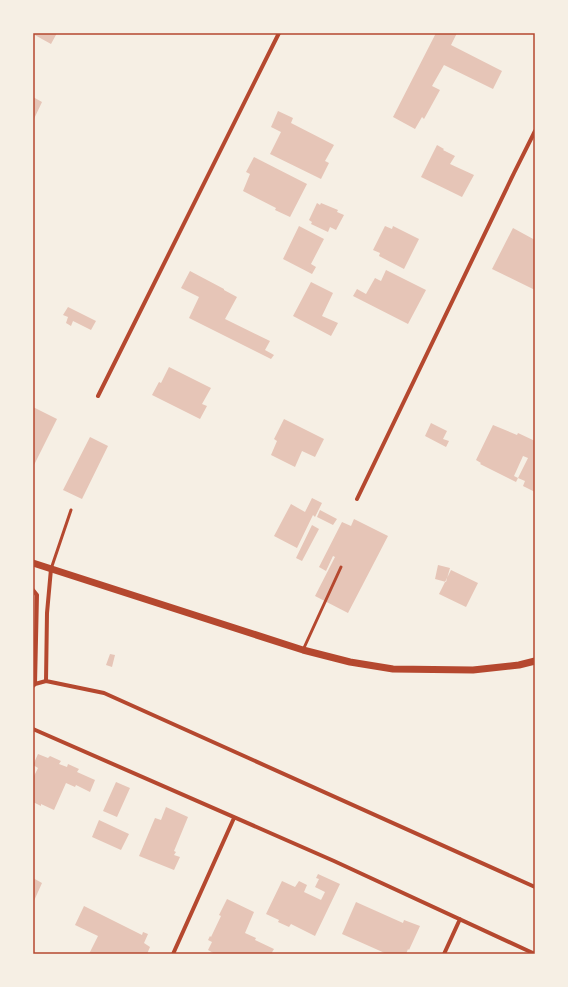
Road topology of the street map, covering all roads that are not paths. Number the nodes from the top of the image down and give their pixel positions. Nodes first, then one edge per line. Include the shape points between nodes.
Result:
1 (279, 33) edge
2 (535, 131) edge
3 (98, 396) dead end
4 (357, 499) dead end
5 (72, 510) dead end
6 (33, 564) edge
7 (341, 567) dead end
8 (51, 569) junction
9 (33, 590) edge
10 (303, 650) junction
11 (535, 661) edge
12 (46, 681) junction
13 (34, 685) edge
14 (33, 729) edge
15 (234, 818) junction
16 (535, 887) edge
17 (460, 919) junction
18 (173, 954) edge
19 (444, 954) edge
20 (535, 954) edge

1 - 3 street
2 - 4 street
5 - 8 lane
6 - 8 street
7 - 10 lane
8 - 10 street
8 - 12 street via 47,613
9 - 13 street via 37,594
10 - 11 street via 350,662 393,669 473,670
12 - 13 street
12 - 16 street via 104,693
14 - 15 street
15 - 17 street
15 - 18 street
17 - 19 street
17 - 20 street

